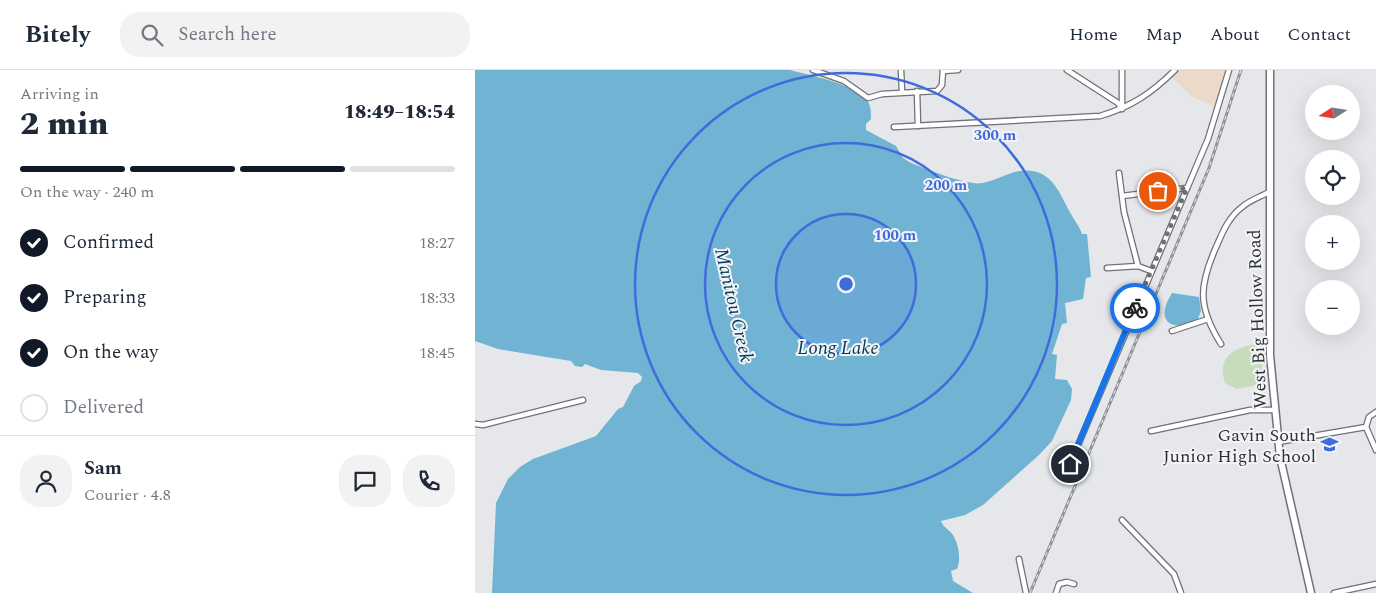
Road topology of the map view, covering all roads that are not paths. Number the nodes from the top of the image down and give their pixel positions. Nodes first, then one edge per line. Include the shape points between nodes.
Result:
1 (813, 70) edge
2 (901, 70) edge
3 (943, 70) edge
4 (958, 70) edge
5 (1067, 70) edge
6 (1122, 70) edge
7 (1175, 70) edge
8 (1229, 70) edge
9 (1270, 70) edge
10 (1170, 72) edge
11 (917, 91) junction
12 (902, 92) junction
13 (1122, 109) junction
14 (918, 126) junction
15 (894, 127) dead end
16 (1119, 173) dead end
17 (1187, 188) junction
18 (1269, 192) junction
19 (1122, 196) junction
20 (1138, 266) junction
21 (1107, 268) dead end
22 (1151, 271) junction
23 (1208, 319) junction
24 (1172, 331) dead end
25 (1221, 344) dead end
26 (583, 400) dead end
27 (1274, 410) junction
28 (1376, 412) edge
29 (475, 424) edge
30 (1366, 427) junction
31 (1151, 431) dead end
32 (1278, 442) junction
33 (1376, 450) edge
34 (1070, 464) dead end
35 (1122, 520) dead end
36 (1019, 559) dead end
37 (1074, 584) dead end
38 (1376, 584) edge
39 (1026, 593) edge
40 (1056, 593) edge
41 (1181, 593) edge
42 (1311, 593) edge
43 (1334, 593) edge

1 - 12 street via 844,81 869,98
2 - 12 street
3 - 4 street
3 - 11 street via 940,89
5 - 13 street via 1119,103
6 - 13 street
7 - 10 street
8 - 17 street via 1215,120
9 - 18 main road, West Big Hollow Road
10 - 13 street via 1155,90
11 - 12 street
11 - 14 street
13 - 14 street via 1083,117
14 - 15 street
16 - 19 street
17 - 19 street
17 - 22 street
18 - 23 street via 1240,208 1221,235 1203,280
18 - 27 main road, West Big Hollow Road via 1270,356
19 - 20 street
20 - 21 street
20 - 22 street
22 - 34 street
23 - 24 street
23 - 25 street
26 - 29 street via 483,425
27 - 31 street via 1250,410
27 - 32 main road, West Big Hollow Road
28 - 30 street via 1369,417
30 - 32 street
30 - 33 street
32 - 42 main road, West Big Hollow Road
35 - 41 street via 1174,574
36 - 39 street
37 - 40 street via 1061,583
38 - 43 street

